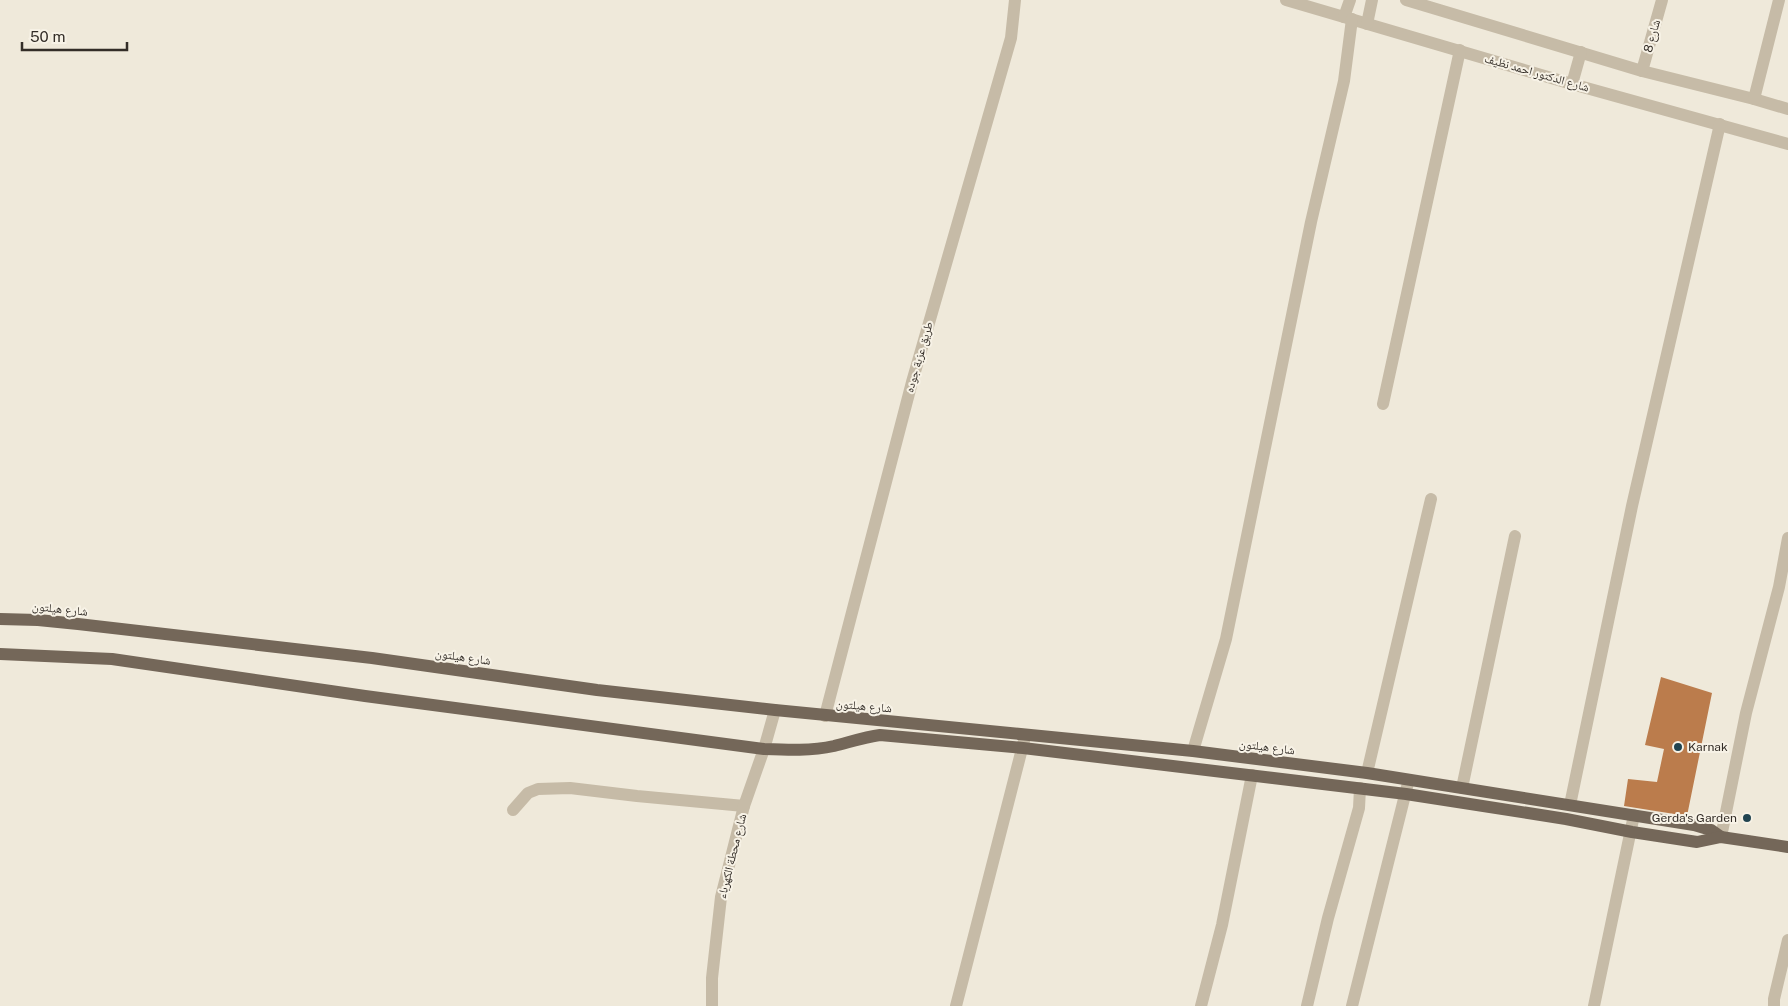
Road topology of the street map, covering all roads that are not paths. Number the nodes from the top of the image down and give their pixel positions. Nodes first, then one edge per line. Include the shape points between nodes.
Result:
1 (1015, 0) edge
2 (1286, 0) edge
3 (1350, 0) edge
4 (1372, 0) edge
5 (1406, 0) edge
6 (1662, 0) edge
7 (1779, 0) edge
8 (1348, 18) junction
9 (1366, 24) junction
10 (1460, 50) junction
11 (1581, 52) junction
12 (1642, 72) junction
13 (1572, 84) junction
14 (1754, 99) junction
15 (1788, 110) edge
16 (1720, 124) junction
17 (1788, 144) edge
18 (1383, 404) dead end
19 (1431, 499) dead end
20 (1515, 536) dead end
21 (1788, 538) edge
22 (0, 619) edge
23 (0, 654) edge
24 (775, 710) junction
25 (825, 716) junction
26 (1026, 735) junction
27 (1023, 748) junction
28 (764, 749) junction
29 (1179, 750) junction
30 (1199, 752) junction
31 (1176, 766) junction
32 (1202, 769) junction
33 (1367, 773) junction
34 (1252, 775) junction
35 (1409, 780) junction
36 (1360, 788) junction
37 (1462, 788) junction
38 (1406, 794) junction
39 (1570, 805) junction
40 (744, 806) junction
41 (513, 810) dead end
42 (1634, 815) junction
43 (1632, 832) junction
44 (1721, 837) junction
45 (1788, 847) edge
46 (1788, 940) edge
47 (1772, 1004) edge
48 (712, 1006) edge
49 (956, 1006) edge
50 (1201, 1006) edge
51 (1307, 1006) edge
52 (1352, 1006) edge
53 (1594, 1006) edge

1 - 25 street, طريق عزبة جوده via 1011,38 912,382
2 - 8 street, شارع الدكتور احمد نظيف
3 - 8 street
4 - 9 street
5 - 11 street
6 - 12 street, شارع 8
7 - 14 street
8 - 9 street, شارع الدكتور احمد نظيف
8 - 30 street via 1344,82 1311,222 1226,639
9 - 10 street, شارع الدكتور احمد نظيف
10 - 13 street, شارع الدكتور احمد نظيف
10 - 18 street
11 - 12 street
11 - 13 street
12 - 14 street
13 - 16 street, شارع الدكتور احمد نظيف
14 - 15 street
16 - 17 street, شارع الدكتور احمد نظيف
16 - 39 street via 1634,497
19 - 33 street
20 - 37 street
21 - 44 street via 1746,713
22 - 24 main road, شارع هيلتون via 62,622 372,658 597,690
23 - 28 main road, شارع هيلتون via 112,659
24 - 25 main road, شارع هيلتون
24 - 28 street, شارع محطة الكهرباء
25 - 26 main road, شارع هيلتون
26 - 27 street
26 - 29 main road, شارع هيلتون
27 - 28 main road, شارع هيلتون via 880,735 810,750
27 - 31 main road, شارع هيلتون
27 - 49 street
28 - 40 street, شارع محطة الكهرباء
29 - 30 main road, شارع هيلتون
29 - 31 main road
30 - 32 main road
30 - 33 main road, شارع هيلتون
31 - 32 main road, شارع هيلتون
32 - 34 main road, شارع هيلتون
33 - 35 main road, شارع هيلتون
34 - 36 main road, شارع هيلتون
34 - 50 street via 1222,925
35 - 37 main road, شارع هيلتون
35 - 38 street
36 - 38 main road, شارع هيلتون
36 - 51 street via 1359,808
37 - 39 main road, شارع هيلتون
38 - 43 main road, شارع هيلتون
38 - 52 street
39 - 42 main road, شارع هيلتون
40 - 41 street via 570,788 528,792
40 - 48 street, شارع محطة الكهرباء via 721,897
42 - 43 street
42 - 44 main road, شارع هيلتون via 1703,827
43 - 44 main road, شارع هيلتون via 1697,842
43 - 53 street
44 - 45 main road, شارع هيلتون
46 - 47 street

